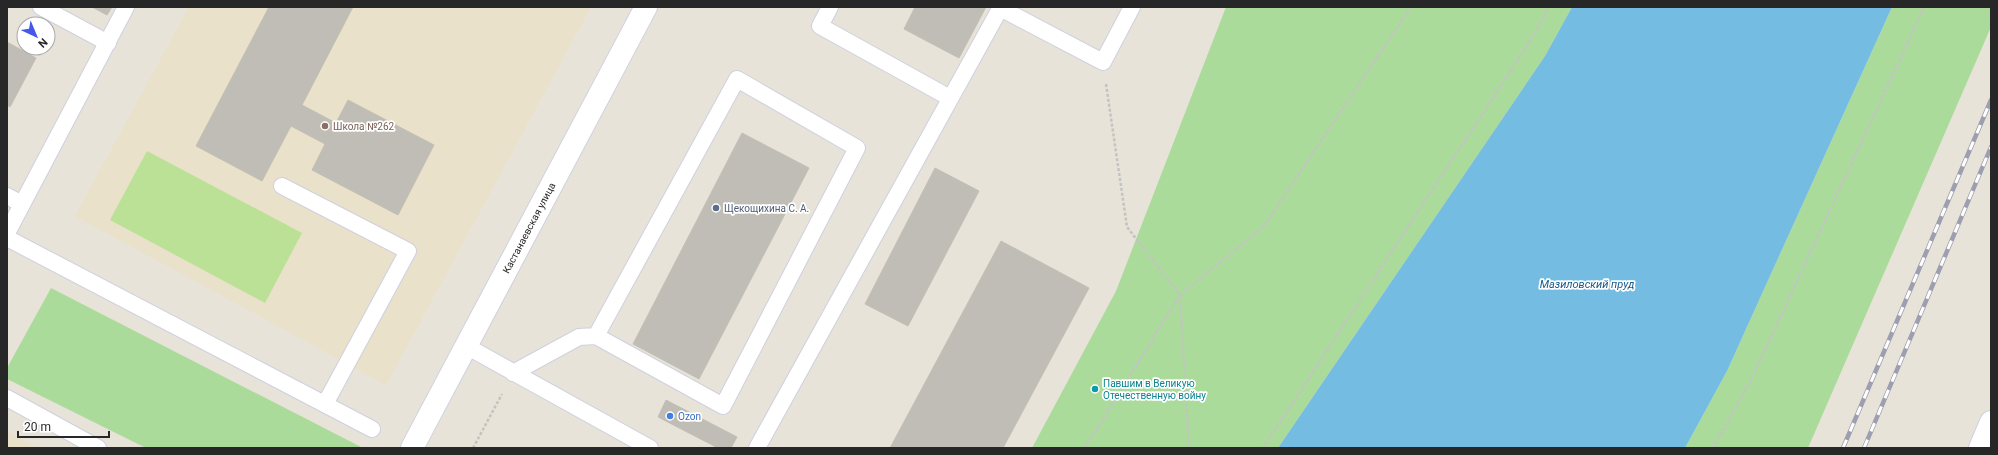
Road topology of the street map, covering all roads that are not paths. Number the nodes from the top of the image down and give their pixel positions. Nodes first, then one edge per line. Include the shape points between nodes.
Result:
1 (41, 7) edge
2 (126, 7) edge
3 (646, 7) edge
4 (830, 7) edge
5 (1000, 7) edge
6 (1132, 7) edge
7 (108, 43) junction
8 (950, 98) junction
9 (282, 186) dead end
10 (7, 196) edge
11 (22, 204) junction
12 (7, 234) edge
13 (7, 238) edge
14 (596, 336) junction
15 (466, 346) junction
16 (513, 373) junction
17 (7, 398) edge
18 (325, 404) junction
19 (1991, 422) edge
20 (372, 429) dead end
21 (98, 448) edge
22 (412, 448) edge
23 (650, 448) edge
24 (757, 448) edge
25 (1980, 448) edge

1 - 7 lane
2 - 7 lane
3 - 15 street, Кастанаевская улица
4 - 8 lane via 820,26
5 - 6 lane via 1103,62
5 - 8 lane
7 - 11 lane
8 - 24 lane
9 - 18 lane via 408,251
10 - 11 lane
11 - 12 lane
13 - 18 lane
14 - 14 lane via 737,78 857,148 723,406
14 - 16 lane via 579,337
15 - 16 lane
15 - 22 street, Кастанаевская улица
16 - 23 lane
17 - 21 lane
18 - 20 lane
19 - 25 street

